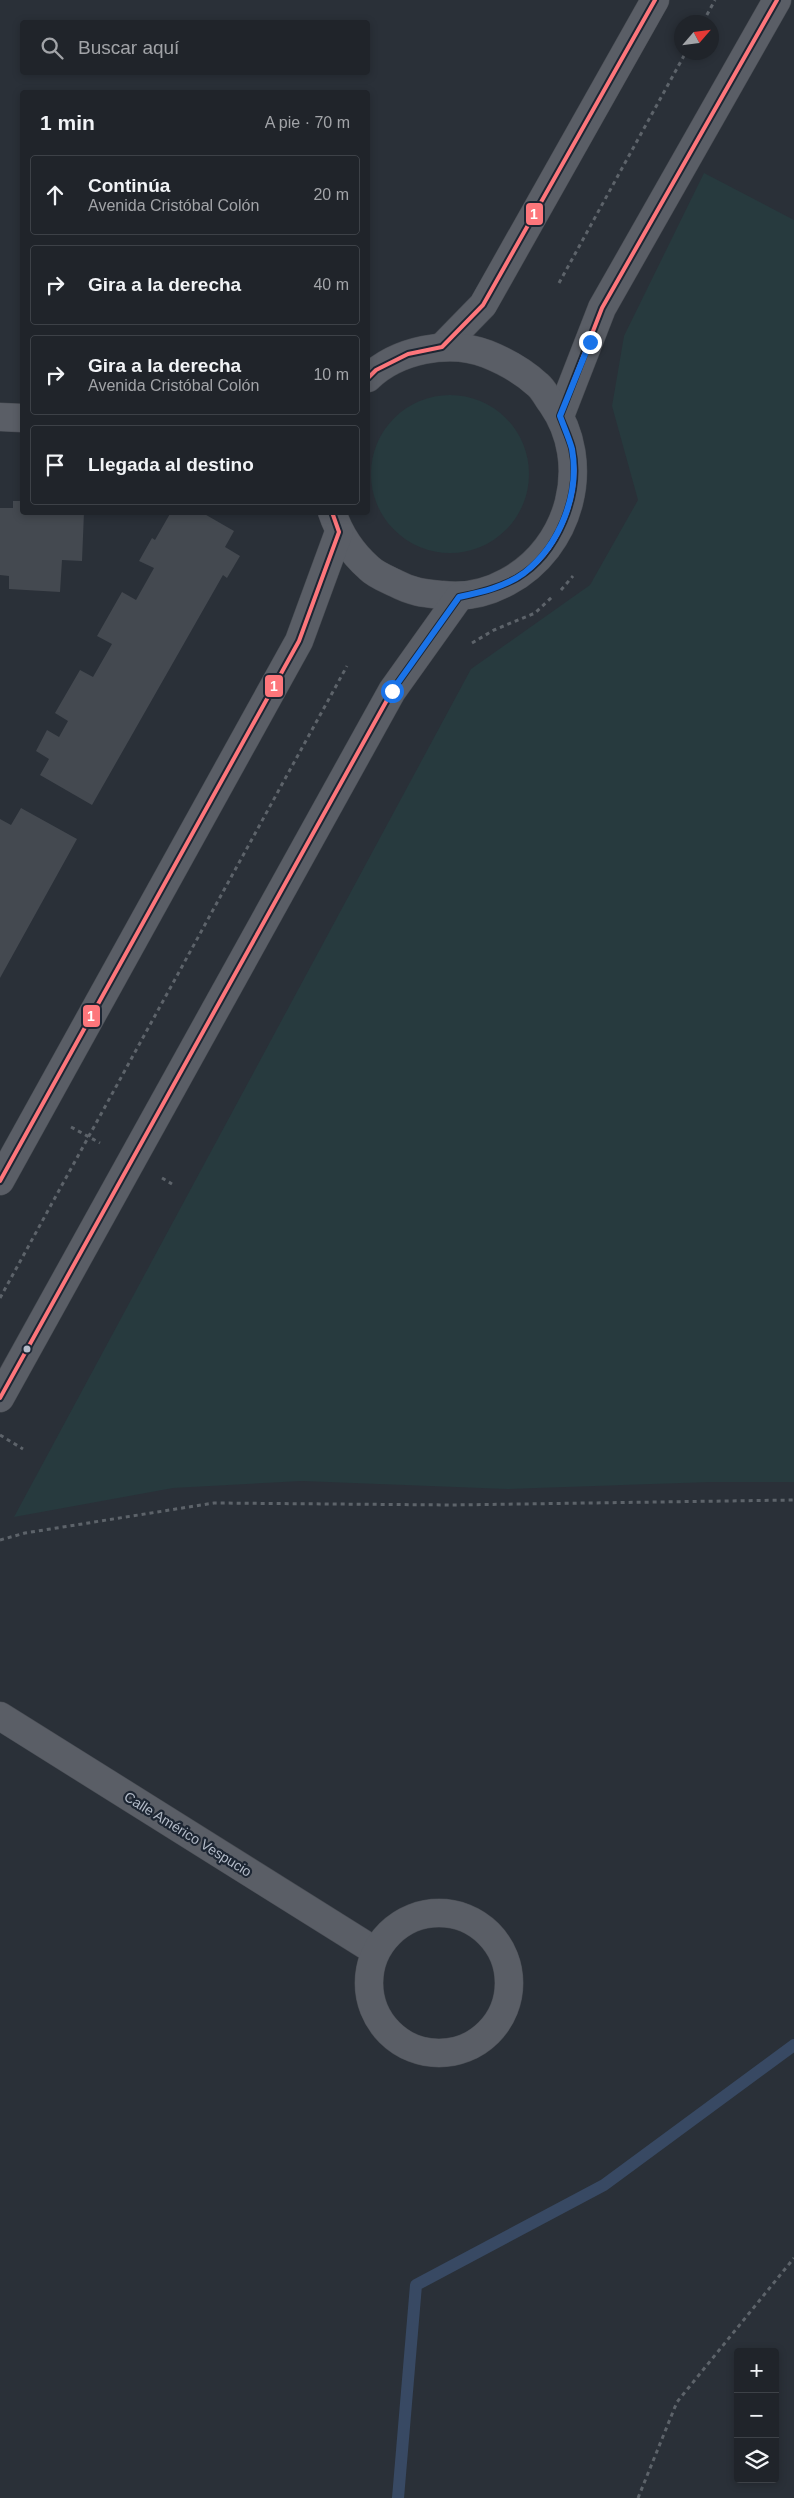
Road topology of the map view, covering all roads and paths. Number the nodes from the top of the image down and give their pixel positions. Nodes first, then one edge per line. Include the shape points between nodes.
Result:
1 (655, 0) edge
2 (715, 0) edge
3 (777, 0) edge
4 (707, 15) edge
5 (682, 60) edge
6 (559, 283) dead end
7 (442, 347) junction
8 (370, 376) edge
9 (560, 416) junction
10 (0, 417) edge
11 (20, 418) edge
12 (335, 522) edge
13 (459, 597) junction
14 (347, 666) dead end
15 (2, 1170) edge
16 (0, 1298) edge
17 (0, 1398) edge
18 (0, 1435) edge
19 (23, 1449) dead end
20 (794, 1500) edge
21 (0, 1540) edge
22 (0, 1716) edge
23 (375, 1951) junction
24 (794, 2258) edge
25 (638, 2498) edge

1 - 7 street via 483,305
2 - 4 path
3 - 9 street via 602,308
5 - 6 path
7 - 8 street via 408,354
7 - 9 street via 478,350 511,364 540,387
9 - 13 street via 572,449 573,484 565,518 548,548 523,573 493,589
10 - 11 street
12 - 13 street via 370,569 412,592
12 - 15 street via 299,641
13 - 17 street via 392,691
14 - 16 path
18 - 19 path
20 - 21 path via 452,1505 214,1503 25,1533
22 - 23 street, Calle Américo Vespucio
23 - 23 street via 368,1984 376,2018 400,2042 432,2054 466,2049 493,2029 508,1999 508,1964 491,1934 462,1916 429,1912 397,1925
24 - 25 path via 677,2402

